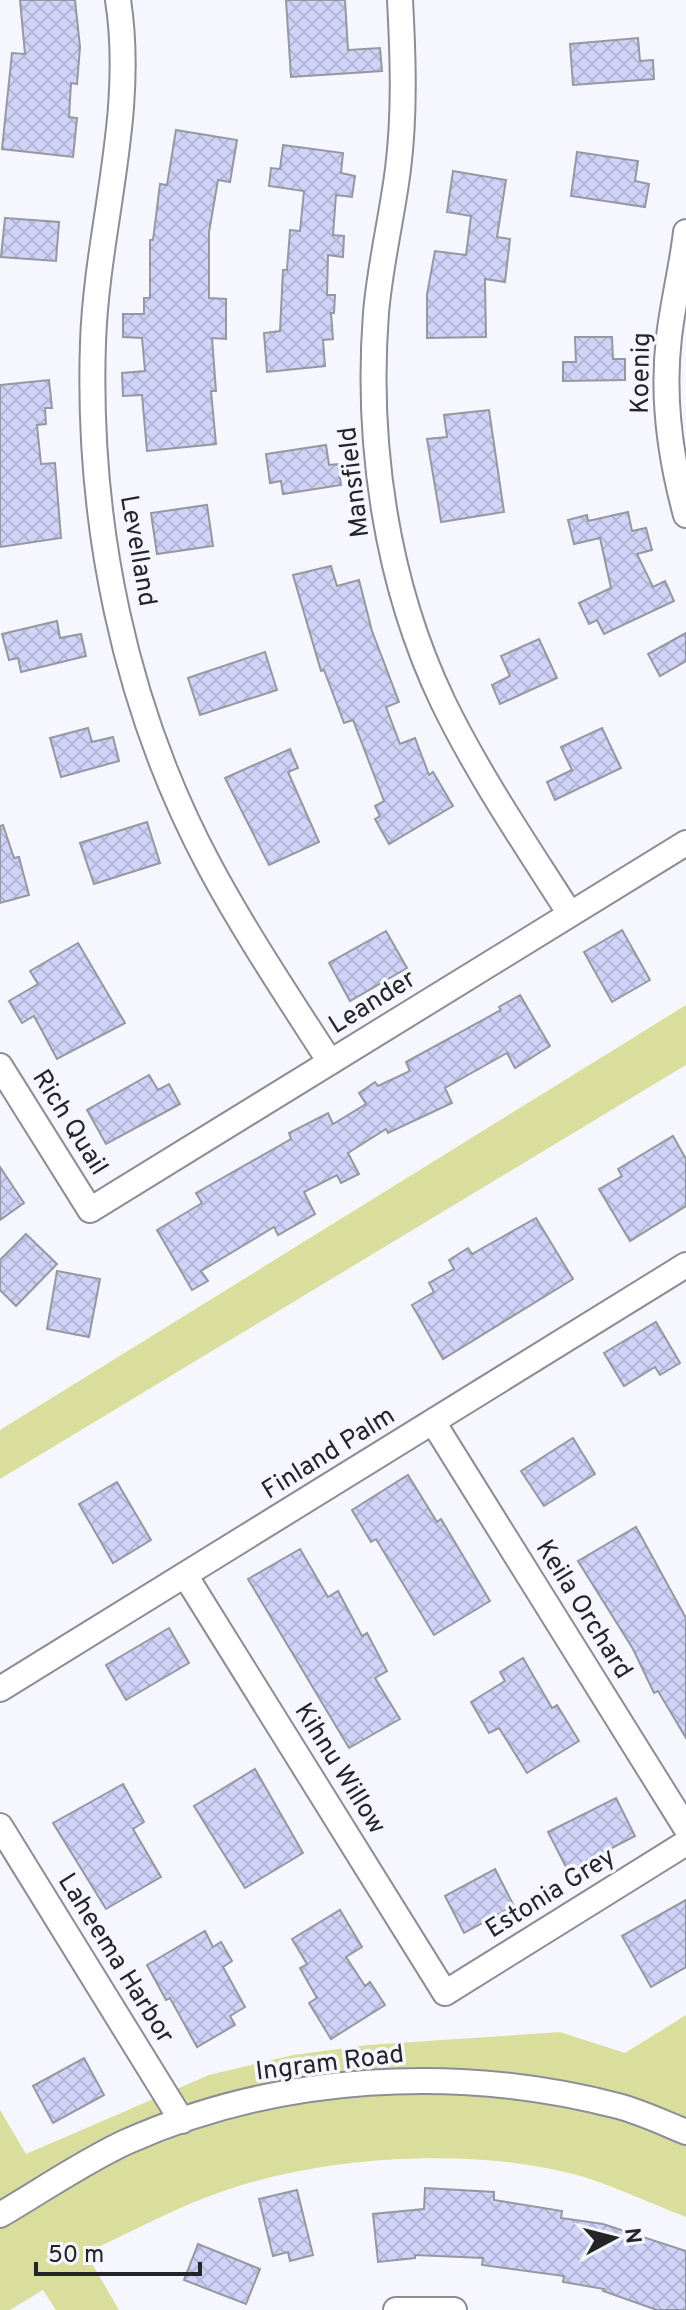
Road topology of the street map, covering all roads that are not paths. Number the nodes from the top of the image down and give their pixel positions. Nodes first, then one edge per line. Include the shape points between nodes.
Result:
1 (118, 0) edge
2 (400, 0) edge
3 (686, 232) edge
4 (686, 515) edge
5 (686, 843) edge
6 (570, 914) junction
7 (330, 1062) junction
8 (0, 1066) edge
9 (90, 1210) joint
10 (684, 1270) edge
11 (433, 1422) junction
12 (185, 1575) junction
13 (0, 1689) edge
14 (0, 1826) edge
15 (686, 1828) edge
16 (686, 1843) edge
17 (445, 1993) joint
18 (182, 2121) junction
19 (686, 2132) edge
20 (0, 2215) edge
21 (396, 2310) edge
22 (454, 2310) edge

1 - 7 street, Levelland via 119,141 93,341 98,501 113,596 139,694 172,786 217,878
2 - 6 street, Mansfield via 403,84 398,167 376,311 373,391 378,471 392,549 413,626 443,700 489,786
3 - 4 street, Koenig via 669,339 667,389 670,439
5 - 6 street, Leander
6 - 7 street, Leander
7 - 9 street, Leander
8 - 9 street, Rich Quail
10 - 11 street, Finland Palm
11 - 12 street, Finland Palm
11 - 15 street, Keila Orchard
12 - 13 street, Finland Palm
12 - 17 street, Kihnu Willow
14 - 18 street, Laheema Harbor
16 - 17 street, Estonia Grey
18 - 19 street, Ingram Road via 269,2097 359,2084 455,2080 538,2089 621,2107
18 - 20 street, Ingram Road via 125,2143
21 - 22 street

